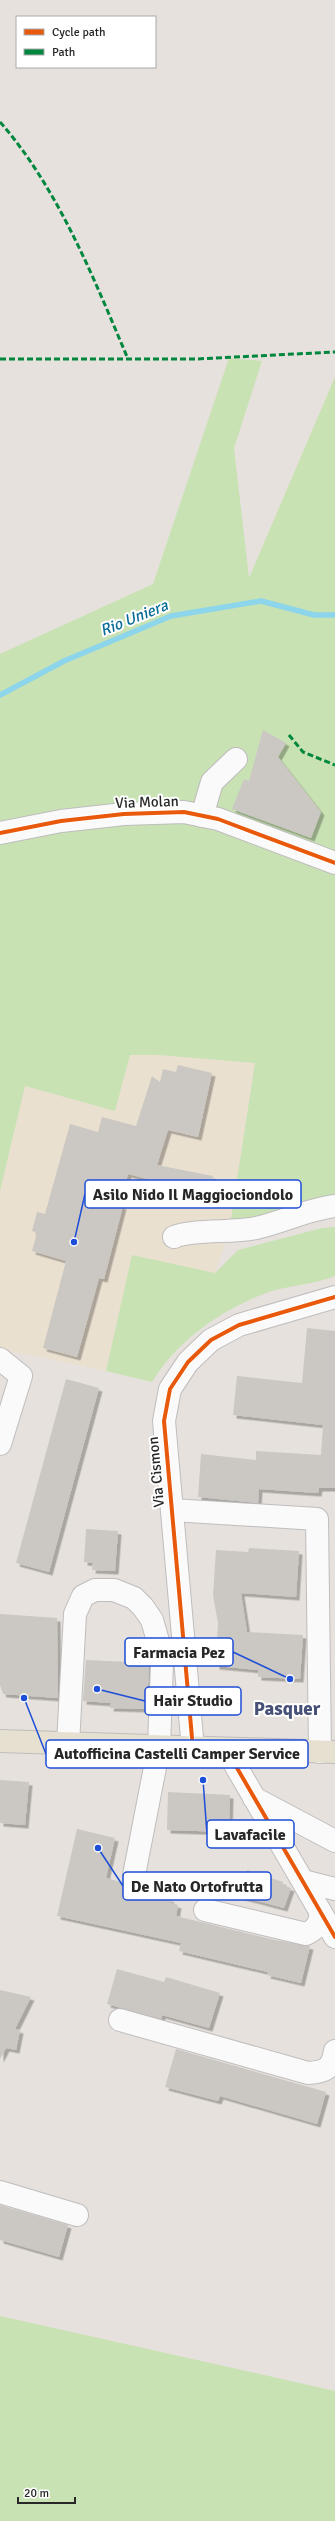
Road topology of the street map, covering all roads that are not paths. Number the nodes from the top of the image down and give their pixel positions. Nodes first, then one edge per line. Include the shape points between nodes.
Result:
1 (236, 759) dead end
2 (202, 816) junction
3 (0, 833) edge
4 (335, 863) edge
5 (335, 1206) edge
6 (174, 1237) dead end
7 (335, 1297) edge
8 (0, 1359) edge
9 (0, 1444) edge
10 (172, 1510) junction
11 (0, 1741) edge
12 (68, 1744) junction
13 (159, 1747) junction
14 (193, 1749) junction
15 (226, 1749) junction
16 (328, 1752) edge
17 (254, 1798) junction
18 (335, 1842) edge
19 (134, 1875) dead end
20 (303, 1881) junction
21 (335, 1890) edge
22 (205, 1910) dead end
23 (321, 1913) junction
24 (335, 1937) edge
25 (120, 2020) dead end
26 (335, 2051) edge
27 (0, 2192) edge
28 (77, 2214) dead end

1 - 2 street via 212,782
2 - 3 street, Via Molan via 184,812 124,814 61,821
2 - 4 street, Via Molan via 218,819
5 - 6 street via 314,1209 257,1228 222,1233 182,1234
7 - 10 street, Via Cismon via 239,1324 211,1340 188,1362 170,1389 164,1420
8 - 9 street via 21,1376
10 - 14 street, Via Cismon
10 - 16 street via 317,1519
11 - 12 main road
12 - 13 main road
12 - 13 street via 75,1614 83,1596 95,1590 114,1590 134,1598 152,1620 162,1663
13 - 14 main road
13 - 19 street
14 - 15 main road
15 - 16 main road
15 - 17 street
17 - 18 street
17 - 20 street
20 - 21 street
20 - 23 street
22 - 23 street via 306,1934 315,1930
23 - 24 street
25 - 26 street via 308,2073 323,2072 331,2066
27 - 28 street

